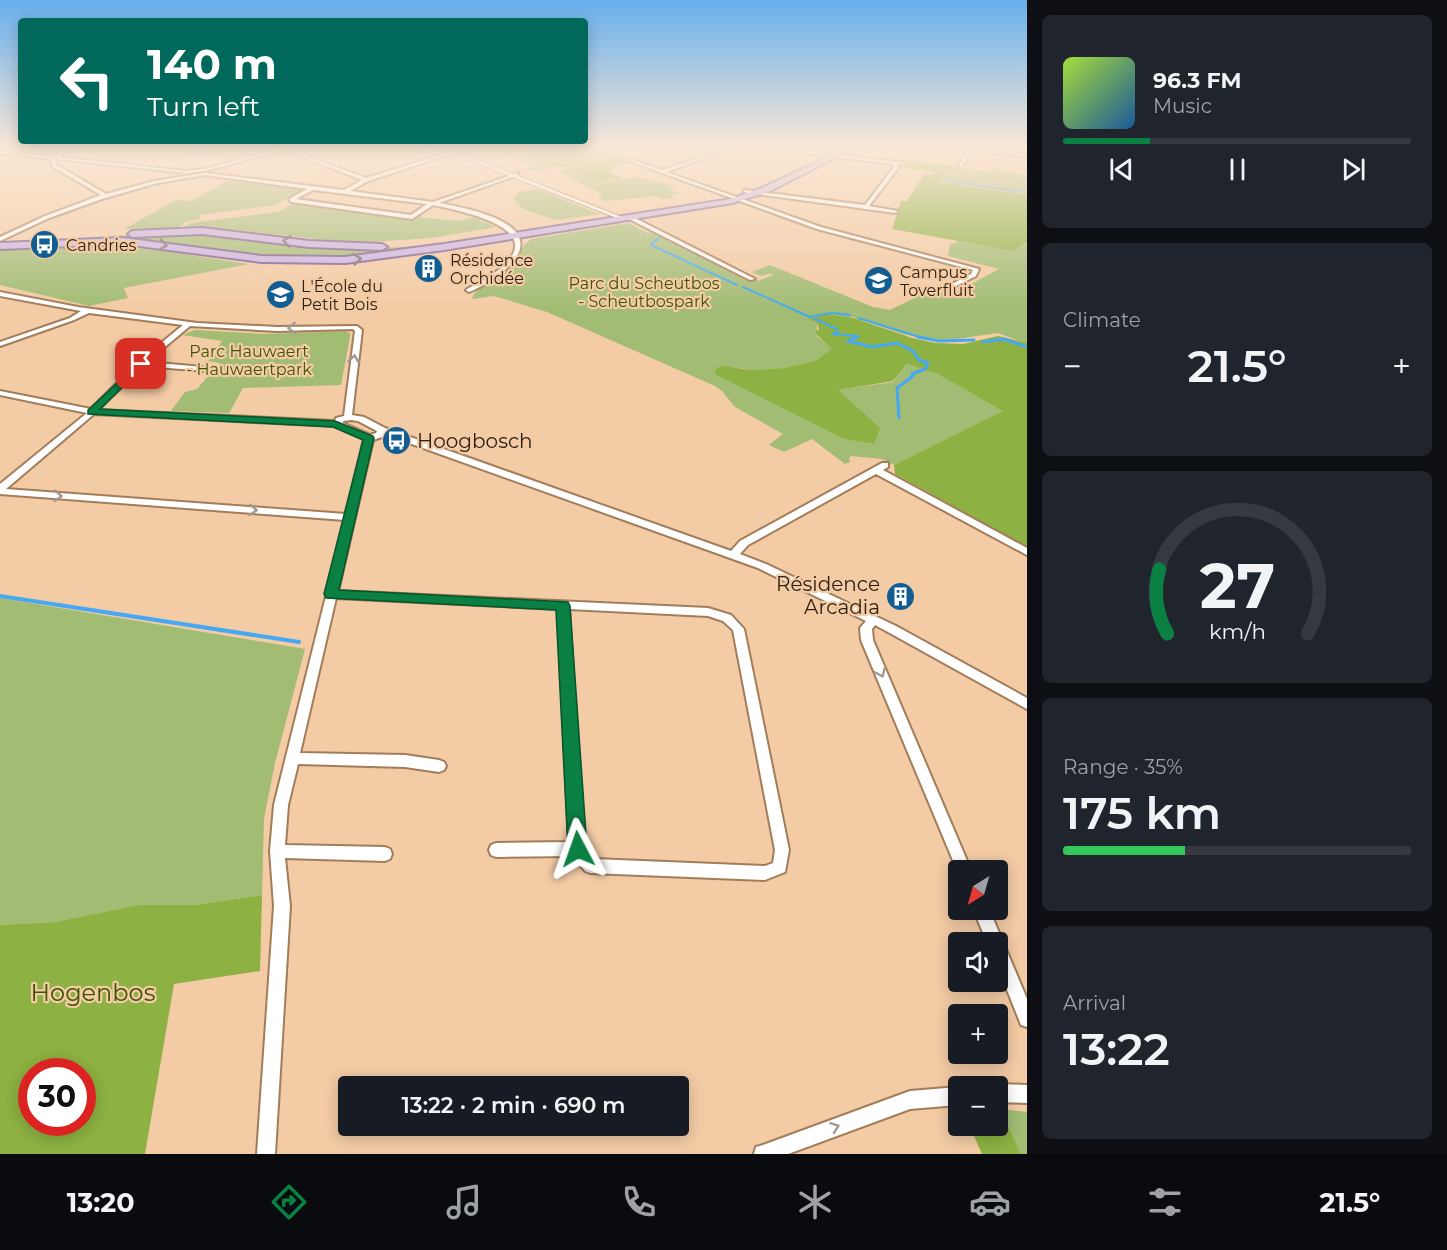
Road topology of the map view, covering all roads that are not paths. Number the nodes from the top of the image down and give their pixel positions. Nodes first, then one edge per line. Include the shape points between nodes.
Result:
1 (92, 202) edge
2 (304, 202) edge
3 (417, 202) edge
4 (439, 202) edge
5 (583, 202) edge
6 (698, 202) edge
7 (725, 202) edge
8 (743, 202) edge
9 (826, 202) edge
10 (870, 202) edge
11 (433, 204) junction
12 (866, 207) junction
13 (895, 211) dead end
14 (621, 217) junction
15 (514, 233) junction
16 (0, 240) edge
17 (0, 246) edge
18 (752, 279) dead end
19 (946, 289) dead end
20 (470, 290) dead end
21 (0, 294) edge
22 (87, 311) junction
23 (188, 324) junction
24 (0, 344) edge
25 (141, 364) junction
26 (203, 369) dead end
27 (0, 393) edge
28 (92, 412) junction
29 (348, 416) junction
30 (339, 424) junction
31 (382, 430) junction
32 (369, 438) junction
33 (0, 490) edge
34 (349, 517) junction
35 (1027, 552) edge
36 (735, 555) junction
37 (331, 594) junction
38 (563, 606) junction
39 (873, 620) junction
40 (1027, 704) edge
41 (291, 758) junction
42 (439, 766) dead end
43 (578, 849) junction
44 (496, 850) dead end
45 (277, 851) junction
46 (385, 854) dead end
47 (960, 860) edge
48 (1008, 973) edge
49 (1027, 1019) edge
50 (1008, 1093) edge
51 (1027, 1094) edge
52 (948, 1097) edge
53 (266, 1154) edge
54 (763, 1154) edge

1 - 16 street
2 - 11 street via 407,217
3 - 11 street
4 - 11 street
5 - 14 street
6 - 14 main road
7 - 14 main road
8 - 19 street via 819,228 976,269 974,275
9 - 12 street
10 - 12 street
11 - 15 street via 487,218
12 - 13 street
14 - 15 main road
14 - 15 main road
14 - 18 street
15 -> 16 main road via 383,247 318,245 202,231
17 -> 15 main road via 123,242 261,259 317,261 375,257
15 - 20 street via 519,244 511,261 488,281
21 - 22 street
22 - 23 street
22 - 24 street
23 - 25 street
29 -> 23 street via 358,330 350,325 277,329
25 - 26 street
25 - 28 street
27 - 28 street
28 - 30 street
28 - 33 street
29 - 30 street
29 - 31 street via 357,416
30 - 32 street
31 - 32 street
31 - 36 street
32 - 34 street
33 -> 34 street
34 - 37 street
35 - 36 street via 881,467 744,543
36 - 39 street
37 - 38 street
37 - 41 street
38 - 43 street
38 - 43 street via 708,612 727,618 738,629 782,850 780,867 765,873 590,866
39 - 40 street
39 -> 47 street via 866,628 867,640
41 - 42 street via 405,761
41 - 45 street
43 - 44 street
45 - 46 street
45 - 53 street via 282,906
48 - 49 street
50 - 51 street
54 -> 52 street via 910,1100

